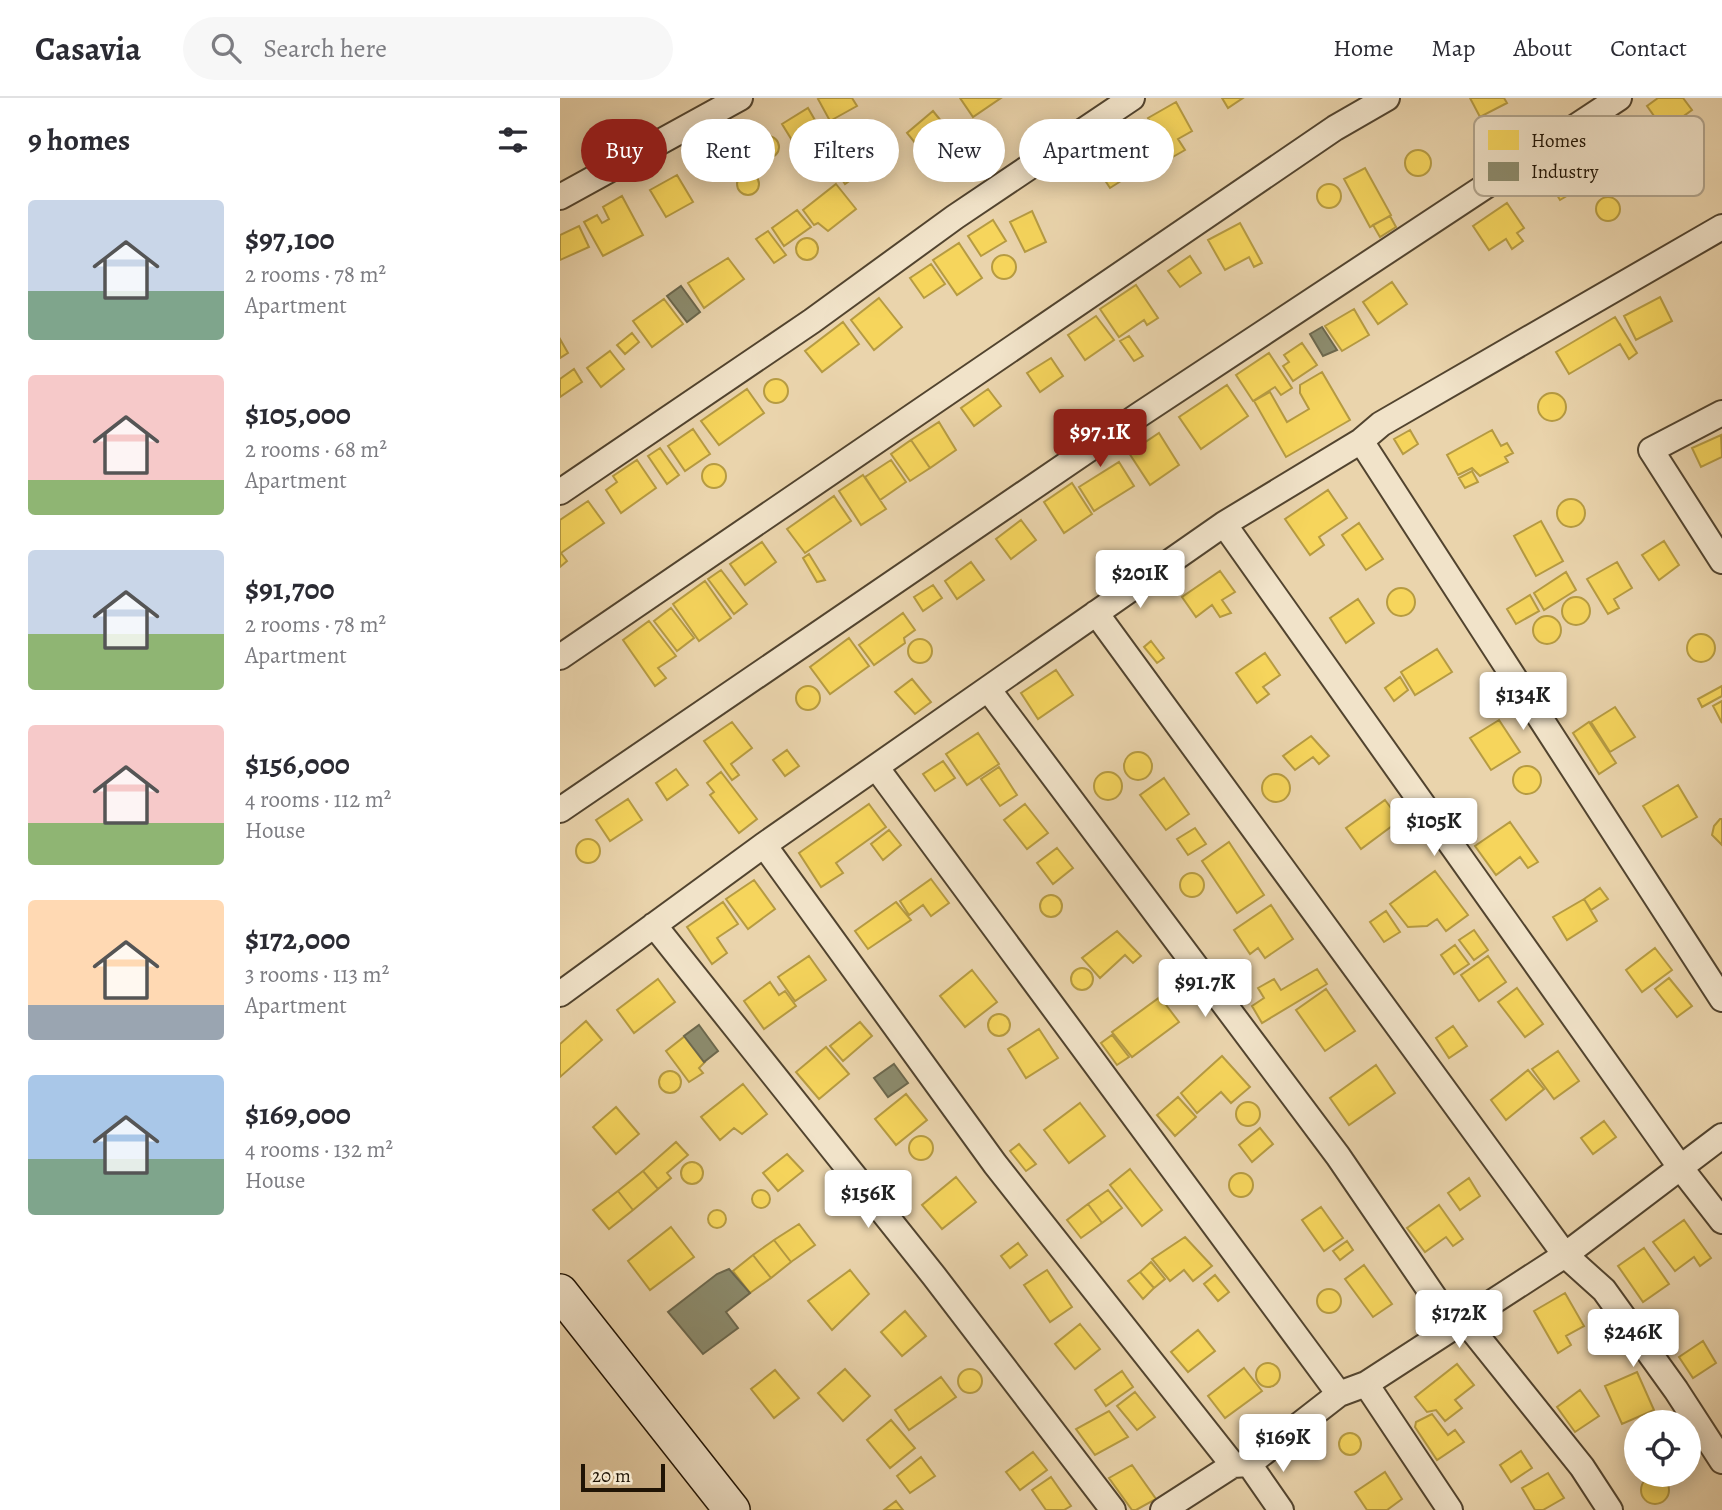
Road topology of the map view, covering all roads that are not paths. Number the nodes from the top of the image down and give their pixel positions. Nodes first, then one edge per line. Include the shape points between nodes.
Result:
1 (740, 98) edge
2 (1132, 98) edge
3 (1387, 98) edge
4 (1619, 98) edge
5 (1592, 116) edge
6 (1474, 194) edge
7 (560, 197) edge
8 (1722, 227) edge
9 (1722, 413) edge
10 (1361, 441) junction
11 (560, 492) edge
12 (1224, 524) junction
13 (1722, 561) edge
14 (1096, 613) junction
15 (560, 657) edge
16 (988, 689) junction
17 (876, 767) junction
18 (560, 810) edge
19 (764, 845) junction
20 (654, 925) junction
21 (560, 994) edge
22 (1722, 999) edge
23 (1722, 1136) edge
24 (1680, 1167) junction
25 (1722, 1221) edge
26 (1565, 1255) junction
27 (560, 1292) edge
28 (1460, 1323) junction
29 (1366, 1384) junction
30 (1339, 1394) junction
31 (1722, 1461) edge
32 (1241, 1465) junction
33 (732, 1510) edge
34 (1113, 1510) edge
35 (1163, 1510) edge
36 (1281, 1510) edge
37 (1450, 1510) edge
38 (1611, 1510) edge

1 - 7 street
2 - 11 street
3 - 15 street via 1335,128
4 - 5 street
6 - 18 street via 1139,415
8 - 10 street via 1381,424
9 - 13 street via 1651,450
10 - 12 street
10 - 22 street
12 - 14 street
12 - 24 street
14 - 16 street
14 - 26 street
16 - 17 street
16 - 28 street
17 - 19 street
17 - 30 street
19 - 20 street
19 - 32 street via 995,1164
20 - 21 street
20 - 34 street via 934,1276
23 - 24 street
24 - 25 street
24 - 26 street
26 - 28 street
26 - 31 street via 1604,1290
27 - 33 street
28 - 29 street
28 - 38 street via 1582,1467
29 - 30 street
29 - 37 street
30 - 32 street
32 - 35 street
32 - 36 street

